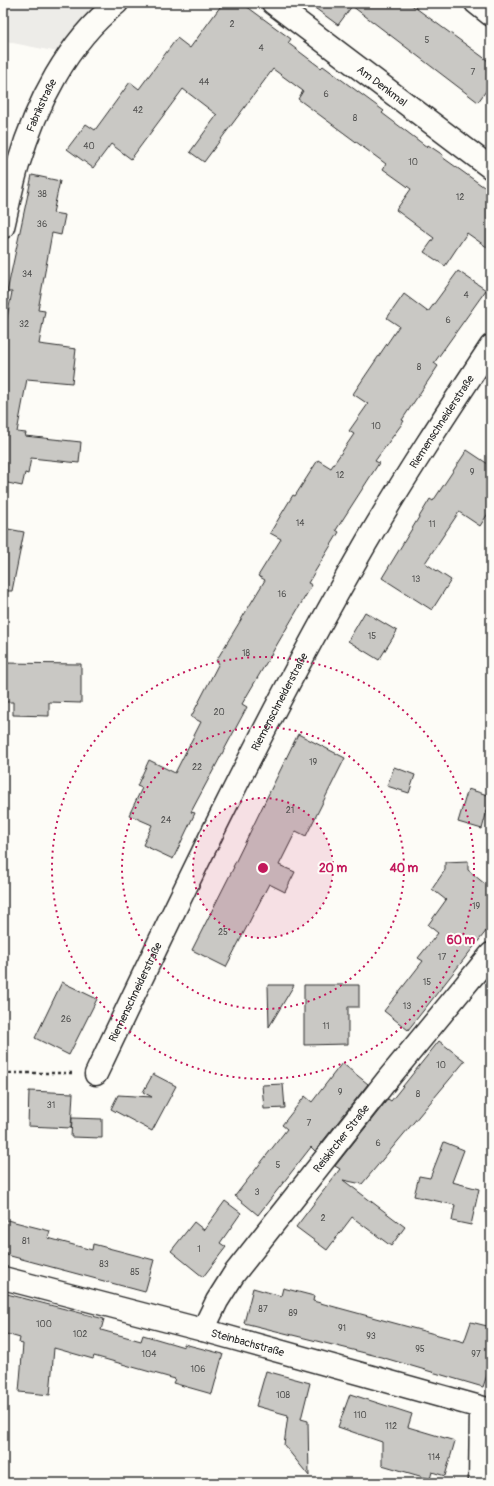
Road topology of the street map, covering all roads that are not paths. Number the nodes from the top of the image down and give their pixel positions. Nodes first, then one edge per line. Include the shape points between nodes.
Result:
1 (117, 3) edge
2 (273, 3) edge
3 (476, 3) edge
4 (491, 14) edge
5 (491, 168) edge
6 (3, 227) edge
7 (491, 346) edge
8 (491, 954) edge
9 (96, 1074) road end
10 (3, 1278) edge
11 (203, 1330) junction
12 (486, 1409) edge
13 (480, 1483) edge

1 - 6 street, Fabrikstraße via 80,39 66,59 33,121 18,166
2 - 5 street, Am Denkmal
3 - 4 street
7 - 9 street, Riemenschneiderstraße via 366,543 271,717
8 - 11 street, Reiskircher Straße via 387,1080 234,1274
10 - 11 street, Steinbachstraße
11 - 12 street, Steinbachstraße
12 - 13 street

